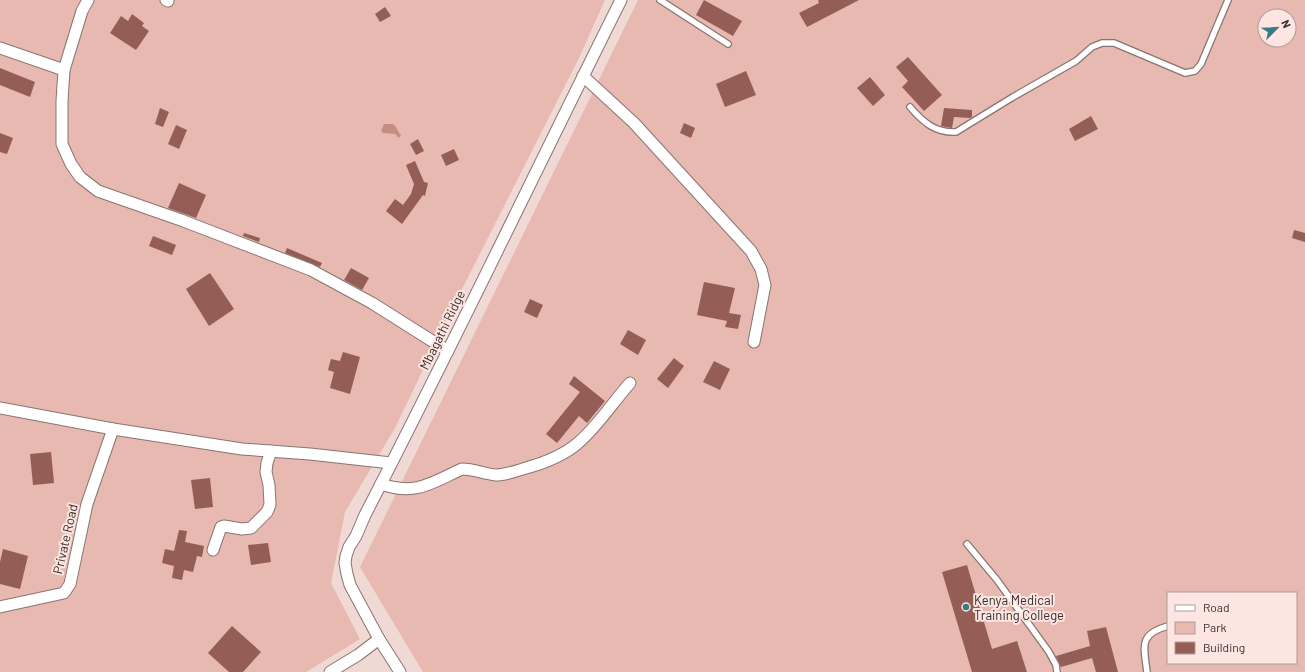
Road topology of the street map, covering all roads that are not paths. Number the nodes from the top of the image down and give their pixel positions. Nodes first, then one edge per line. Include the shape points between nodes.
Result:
1 (88, 0) edge
2 (621, 0) edge
3 (660, 0) edge
4 (1228, 0) edge
5 (728, 44) dead end
6 (0, 48) edge
7 (64, 70) junction
8 (583, 76) junction
9 (910, 107) dead end
10 (754, 342) dead end
11 (448, 351) junction
12 (630, 383) dead end
13 (0, 408) edge
14 (113, 429) junction
15 (272, 451) junction
16 (391, 463) junction
17 (381, 484) junction
18 (967, 544) dead end
19 (213, 550) dead end
20 (0, 607) edge
21 (1167, 626) edge
22 (379, 639) junction
23 (330, 672) edge
24 (400, 672) edge
25 (1057, 672) edge
26 (1146, 672) edge

1 - 7 street via 82,11
2 - 8 street, Mbagathi Ridge
3 - 5 lane
4 - 9 lane via 1201,64 1195,71 1185,73 1114,44 1102,43 956,132 936,130 922,121
6 - 7 street
7 - 11 street via 62,144 80,177 98,191 311,270 372,303
8 - 10 street via 634,123 752,251 765,285
8 - 11 street, Mbagathi Ridge
11 - 16 street, Mbagathi Ridge
12 - 17 street via 577,444 537,465 496,475 462,469 428,485 408,489
13 - 14 street
14 - 15 street via 242,449
14 - 20 street, Private Road via 87,504 70,584 64,593
15 - 16 street
15 - 19 street via 266,472 270,505 267,512 251,528 221,528
16 - 17 street, Mbagathi Ridge
17 - 22 street, Mbagathi Ridge via 349,547 345,563 350,585
18 - 25 lane via 997,580 1049,652 1056,664
21 - 26 lane via 1146,638
22 - 23 street
22 - 24 street, Mbagathi Ridge

